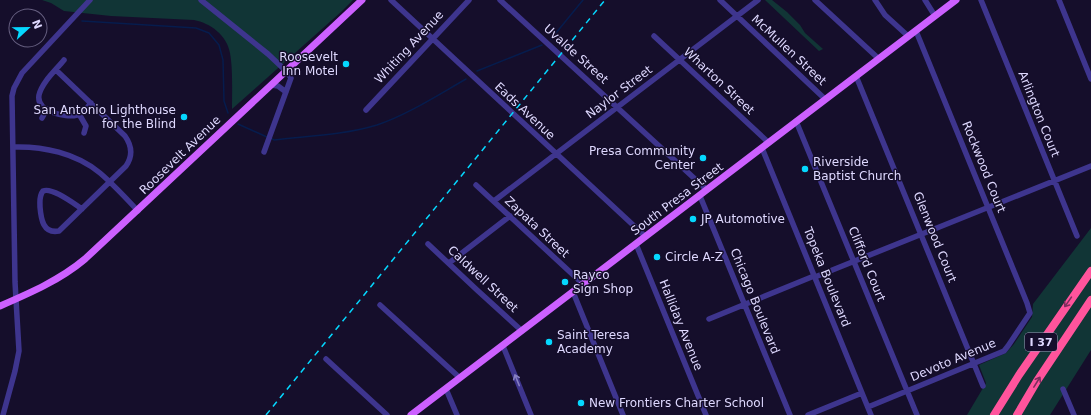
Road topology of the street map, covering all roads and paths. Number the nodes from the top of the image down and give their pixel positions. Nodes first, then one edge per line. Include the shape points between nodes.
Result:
1 (90, 0) edge
2 (201, 0) edge
3 (362, 0) edge
4 (390, 0) edge
5 (469, 0) edge
6 (500, 0) edge
7 (720, 0) edge
8 (758, 0) edge
9 (815, 0) edge
10 (875, 0) edge
11 (925, 0) edge
12 (956, 0) edge
13 (981, 0) edge
14 (1059, 0) edge
15 (737, 16) junction
16 (935, 16) junction
17 (916, 31) junction
18 (654, 36) dead end
19 (908, 36) junction
20 (432, 39) junction
21 (878, 59) junction
22 (64, 60) dead end
23 (680, 60) junction
24 (56, 70) junction
25 (286, 71) junction
26 (856, 76) junction
27 (1091, 79) edge
28 (271, 85) junction
29 (286, 92) junction
30 (825, 99) junction
31 (91, 103) junction
32 (618, 107) junction
33 (46, 109) junction
34 (366, 110) dead end
35 (80, 114) junction
36 (42, 118) dead end
37 (796, 121) junction
38 (84, 133) dead end
39 (769, 143) junction
40 (13, 147) junction
41 (762, 148) junction
42 (264, 152) dead end
43 (556, 154) junction
44 (1091, 166) edge
45 (1055, 181) junction
46 (109, 182) junction
47 (476, 185) dead end
48 (707, 190) junction
49 (700, 196) junction
50 (494, 201) junction
51 (988, 208) junction
52 (82, 209) junction
53 (138, 211) junction
54 (510, 216) junction
55 (922, 235) junction
56 (1077, 236) dead end
57 (646, 237) junction
58 (428, 244) dead end
59 (636, 244) junction
60 (854, 262) junction
61 (449, 263) junction
62 (1091, 270) edge
63 (815, 277) junction
64 (583, 284) junction
65 (573, 292) junction
66 (16, 299) junction
67 (1091, 300) edge
68 (744, 304) junction
69 (380, 305) dead end
70 (0, 306) edge
71 (1030, 313) joint
72 (709, 319) dead end
73 (522, 331) junction
74 (503, 346) junction
75 (326, 359) dead end
76 (974, 363) junction
77 (460, 378) junction
78 (983, 386) dead end
79 (446, 388) junction
80 (1063, 389) dead end
81 (907, 392) junction
82 (862, 393) junction
83 (868, 407) junction
84 (3, 415) edge
85 (387, 415) edge
86 (411, 415) edge
87 (457, 415) edge
88 (531, 415) edge
89 (623, 415) edge
90 (706, 415) edge
91 (790, 415) edge
92 (808, 415) edge
93 (871, 415) edge
94 (917, 415) edge
95 (994, 415) edge
96 (1017, 415) edge
97 (1074, 415) edge

1 - 40 street via 25,70 18,81 12,96
2 - 25 street
3 - 25 main road, Roosevelt Avenue
4 - 20 street, Eads Avenue
5 - 20 street, Whiting Avenue
6 - 32 street, Uvalde Street
7 - 15 street, McMullen Street
8 - 15 street, Naylor Street
9 - 21 street
10 - 19 street via 884,15
11 - 16 street
12 - 16 main road, South Presa Street
13 - 45 street, Arlington Court
14 - 27 street
15 - 23 street, Naylor Street
15 - 30 street, McMullen Street
16 - 17 main road, South Presa Street
17 - 19 main road, South Presa Street
17 - 51 street, Rockwood Court
18 - 23 street, Wharton Street
19 - 21 main road, South Presa Street
20 - 34 street, Whiting Avenue
20 - 43 street, Eads Avenue
21 - 26 main road, South Presa Street
22 - 24 street
23 - 32 street, Naylor Street
23 - 39 street, Wharton Street
24 - 31 street
24 - 33 street via 40,93 40,103
25 - 28 main road, Roosevelt Avenue
25 - 29 street via 291,78
26 - 30 main road, South Presa Street
26 - 55 street, Glenwood Court
28 - 29 street via 278,86
28 - 53 main road, Roosevelt Avenue
29 - 42 street
30 - 37 main road, South Presa Street
31 - 35 street
31 - 46 street via 125,136 130,145 129,162
32 - 43 street, Naylor Street
32 - 48 street, Uvalde Street
33 - 35 street via 64,115
33 - 36 street
35 - 38 street via 86,126
37 - 39 main road, South Presa Street
37 - 60 street, Clifford Court
39 - 41 main road, South Presa Street
40 - 46 street via 30,146 60,152 87,165
40 - 66 street
41 - 48 main road, South Presa Street
41 - 63 street, Topeka Boulevard
43 - 50 street, Naylor Street
43 - 57 street, Eads Avenue
44 - 45 street
45 - 51 street
45 - 56 street, Arlington Court
46 - 52 street
46 - 53 street
47 - 50 street, Zapata Street
48 - 49 main road, South Presa Street
49 - 57 main road, South Presa Street
49 - 68 street, Chicago Boulevard
50 - 54 street, Zapata Street
51 - 55 street
51 - 71 street, Rockwood Court
52 - 52 street via 59,231 52,231 42,222 40,196 47,190
53 - 66 main road, Roosevelt Avenue via 69,272
54 - 61 street
54 - 64 street, Zapata Street
55 - 60 street
55 - 76 street, Glenwood Court
57 - 59 main road, South Presa Street
58 - 61 street, Caldwell Street
59 - 64 main road, South Presa Street
59 - 90 street, Halliday Avenue
60 - 63 street
60 - 81 street, Clifford Court
61 - 73 street, Caldwell Street
62 -> 95 highway, I 37
63 - 68 street
63 - 82 street, Topeka Boulevard
64 - 65 main road, South Presa Street
65 - 73 main road, South Presa Street
65 - 89 street
66 - 70 main road, Roosevelt Avenue
66 - 84 street via 18,357
96 -> 67 highway, I 37
68 - 72 street
68 - 91 street, Chicago Boulevard
69 - 77 street
71 - 76 street, Devoto Avenue via 1004,351
73 - 74 main road, South Presa Street
74 - 77 main road, South Presa Street
88 -> 74 street
75 - 85 street
76 - 78 street, Glenwood Court
76 - 81 street, Devoto Avenue
77 - 79 main road, South Presa Street
79 - 86 main road, South Presa Street
79 - 87 street
80 - 97 street
81 - 83 street, Devoto Avenue
81 - 94 street, Clifford Court
82 - 83 street, Topeka Boulevard
82 - 92 street
83 - 93 street, Topeka Boulevard

